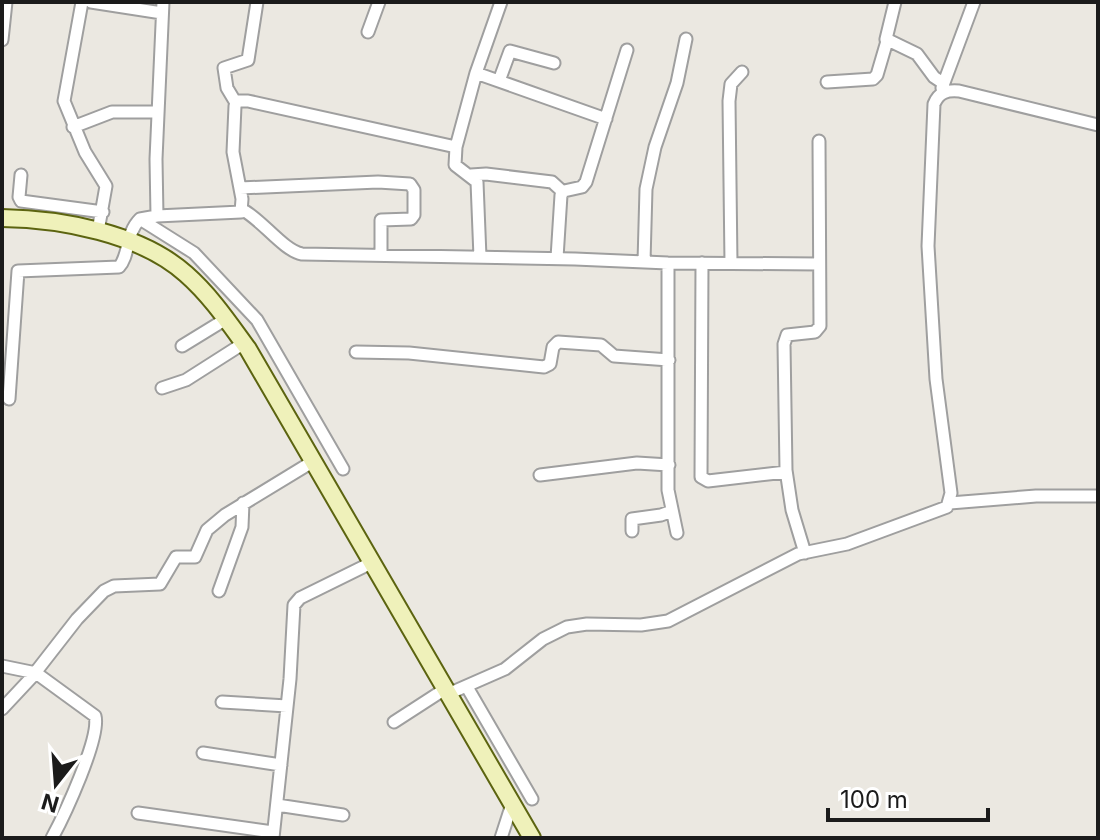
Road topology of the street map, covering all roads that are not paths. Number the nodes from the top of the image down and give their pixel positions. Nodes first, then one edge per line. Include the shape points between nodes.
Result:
1 (6, 2) edge
2 (82, 2) edge
3 (91, 2) edge
4 (257, 2) edge
5 (379, 2) edge
6 (501, 2) edge
7 (895, 2) edge
8 (974, 2) edge
9 (162, 7) edge
10 (368, 32) dead end
11 (686, 39) dead end
12 (2, 40) edge
13 (887, 41) junction
14 (627, 50) dead end
15 (554, 63) dead end
16 (742, 72) dead end
17 (476, 73) junction
18 (499, 81) junction
19 (827, 82) dead end
20 (943, 88) junction
21 (236, 103) junction
22 (158, 112) junction
23 (606, 119) junction
24 (1098, 125) edge
25 (73, 127) junction
26 (819, 141) dead end
27 (456, 147) junction
28 (21, 175) dead end
29 (471, 175) junction
30 (240, 188) junction
31 (563, 192) junction
32 (243, 210) junction
33 (157, 216) junction
34 (2, 218) edge
35 (101, 221) junction
36 (132, 231) junction
37 (381, 255) junction
38 (480, 257) junction
39 (557, 258) junction
40 (644, 262) junction
41 (668, 263) junction
42 (702, 263) junction
43 (731, 263) junction
44 (819, 264) junction
45 (8, 316) edge
46 (226, 319) junction
47 (244, 343) junction
48 (182, 346) dead end
49 (356, 352) dead end
50 (669, 360) junction
51 (7, 371) edge
52 (162, 388) dead end
53 (9, 399) dead end
54 (312, 462) junction
55 (669, 465) junction
56 (343, 469) dead end
57 (786, 472) junction
58 (540, 475) dead end
59 (1098, 496) edge
60 (243, 503) junction
61 (950, 503) junction
62 (672, 511) junction
63 (632, 531) dead end
64 (677, 533) dead end
65 (805, 553) junction
66 (371, 563) junction
67 (219, 591) dead end
68 (2, 666) edge
69 (36, 673) junction
70 (467, 687) junction
71 (447, 692) junction
72 (222, 702) dead end
73 (287, 706) junction
74 (2, 709) edge
75 (394, 722) dead end
76 (203, 753) dead end
77 (281, 765) junction
78 (532, 799) dead end
79 (512, 804) junction
80 (277, 805) junction
81 (138, 813) dead end
82 (343, 815) dead end
83 (273, 835) edge
84 (52, 838) edge
85 (501, 838) edge
86 (532, 838) edge

1 - 12 street
2 - 25 street via 64,97
3 - 9 street
4 - 21 street via 248,60 224,68
5 - 10 street
6 - 17 street
7 - 13 street
8 - 20 street
9 - 22 street
11 - 40 street via 646,189
13 - 19 street via 873,79
13 - 20 street via 917,54
14 - 23 street
15 - 18 street via 510,51
16 - 43 street via 731,84 729,101
17 - 18 street
17 - 27 street
18 - 23 street
20 - 24 street
20 - 61 street via 931,118 928,246
21 - 27 street via 263,104
21 - 30 street via 233,152
22 - 25 street via 112,112
22 - 33 street
23 - 31 street via 586,182
25 - 35 street via 106,186
26 - 44 street
27 - 29 street via 455,165
28 - 35 street via 21,201
29 - 31 street via 552,182
29 - 38 street via 478,188
30 - 32 street
30 - 37 street via 410,184 414,215 381,220
31 - 39 street
32 - 33 street
32 - 37 street via 293,252
33 - 36 street
34 - 35 street
35 - 36 street
36 - 45 street via 119,267 18,271
36 - 46 street via 183,271
36 - 56 street via 194,253 257,320
37 - 38 street
38 - 39 street
39 - 40 street
40 - 41 street
41 - 42 street
41 - 50 street
42 - 43 street
42 - 57 street via 701,477 708,481
43 - 44 street
44 - 57 street via 820,326 784,339
45 - 51 street
46 - 47 street
46 - 48 street
47 - 52 street via 186,380
47 - 54 street
49 - 50 street via 544,367 558,342 601,345 614,356
50 - 55 street
51 - 53 street
54 - 60 street
54 - 66 street
55 - 58 street via 637,463
55 - 62 street
57 - 65 street
59 - 61 street
60 - 67 street via 242,527
60 - 69 street via 207,530 195,557 176,557 160,584 114,586 100,595
61 - 65 street via 847,544
62 - 63 street via 632,519
62 - 64 street
65 - 70 street via 668,621 567,627 505,669
66 - 71 street
66 - 73 street via 294,605
68 - 69 street
69 - 74 street
69 - 84 street via 90,710 97,721
70 - 71 street
70 - 78 street
71 - 75 street
71 - 79 street
72 - 73 street
73 - 77 street
76 - 77 street
77 - 80 street
79 - 85 street
79 - 86 street
80 - 82 street
80 - 83 street
81 - 83 street

